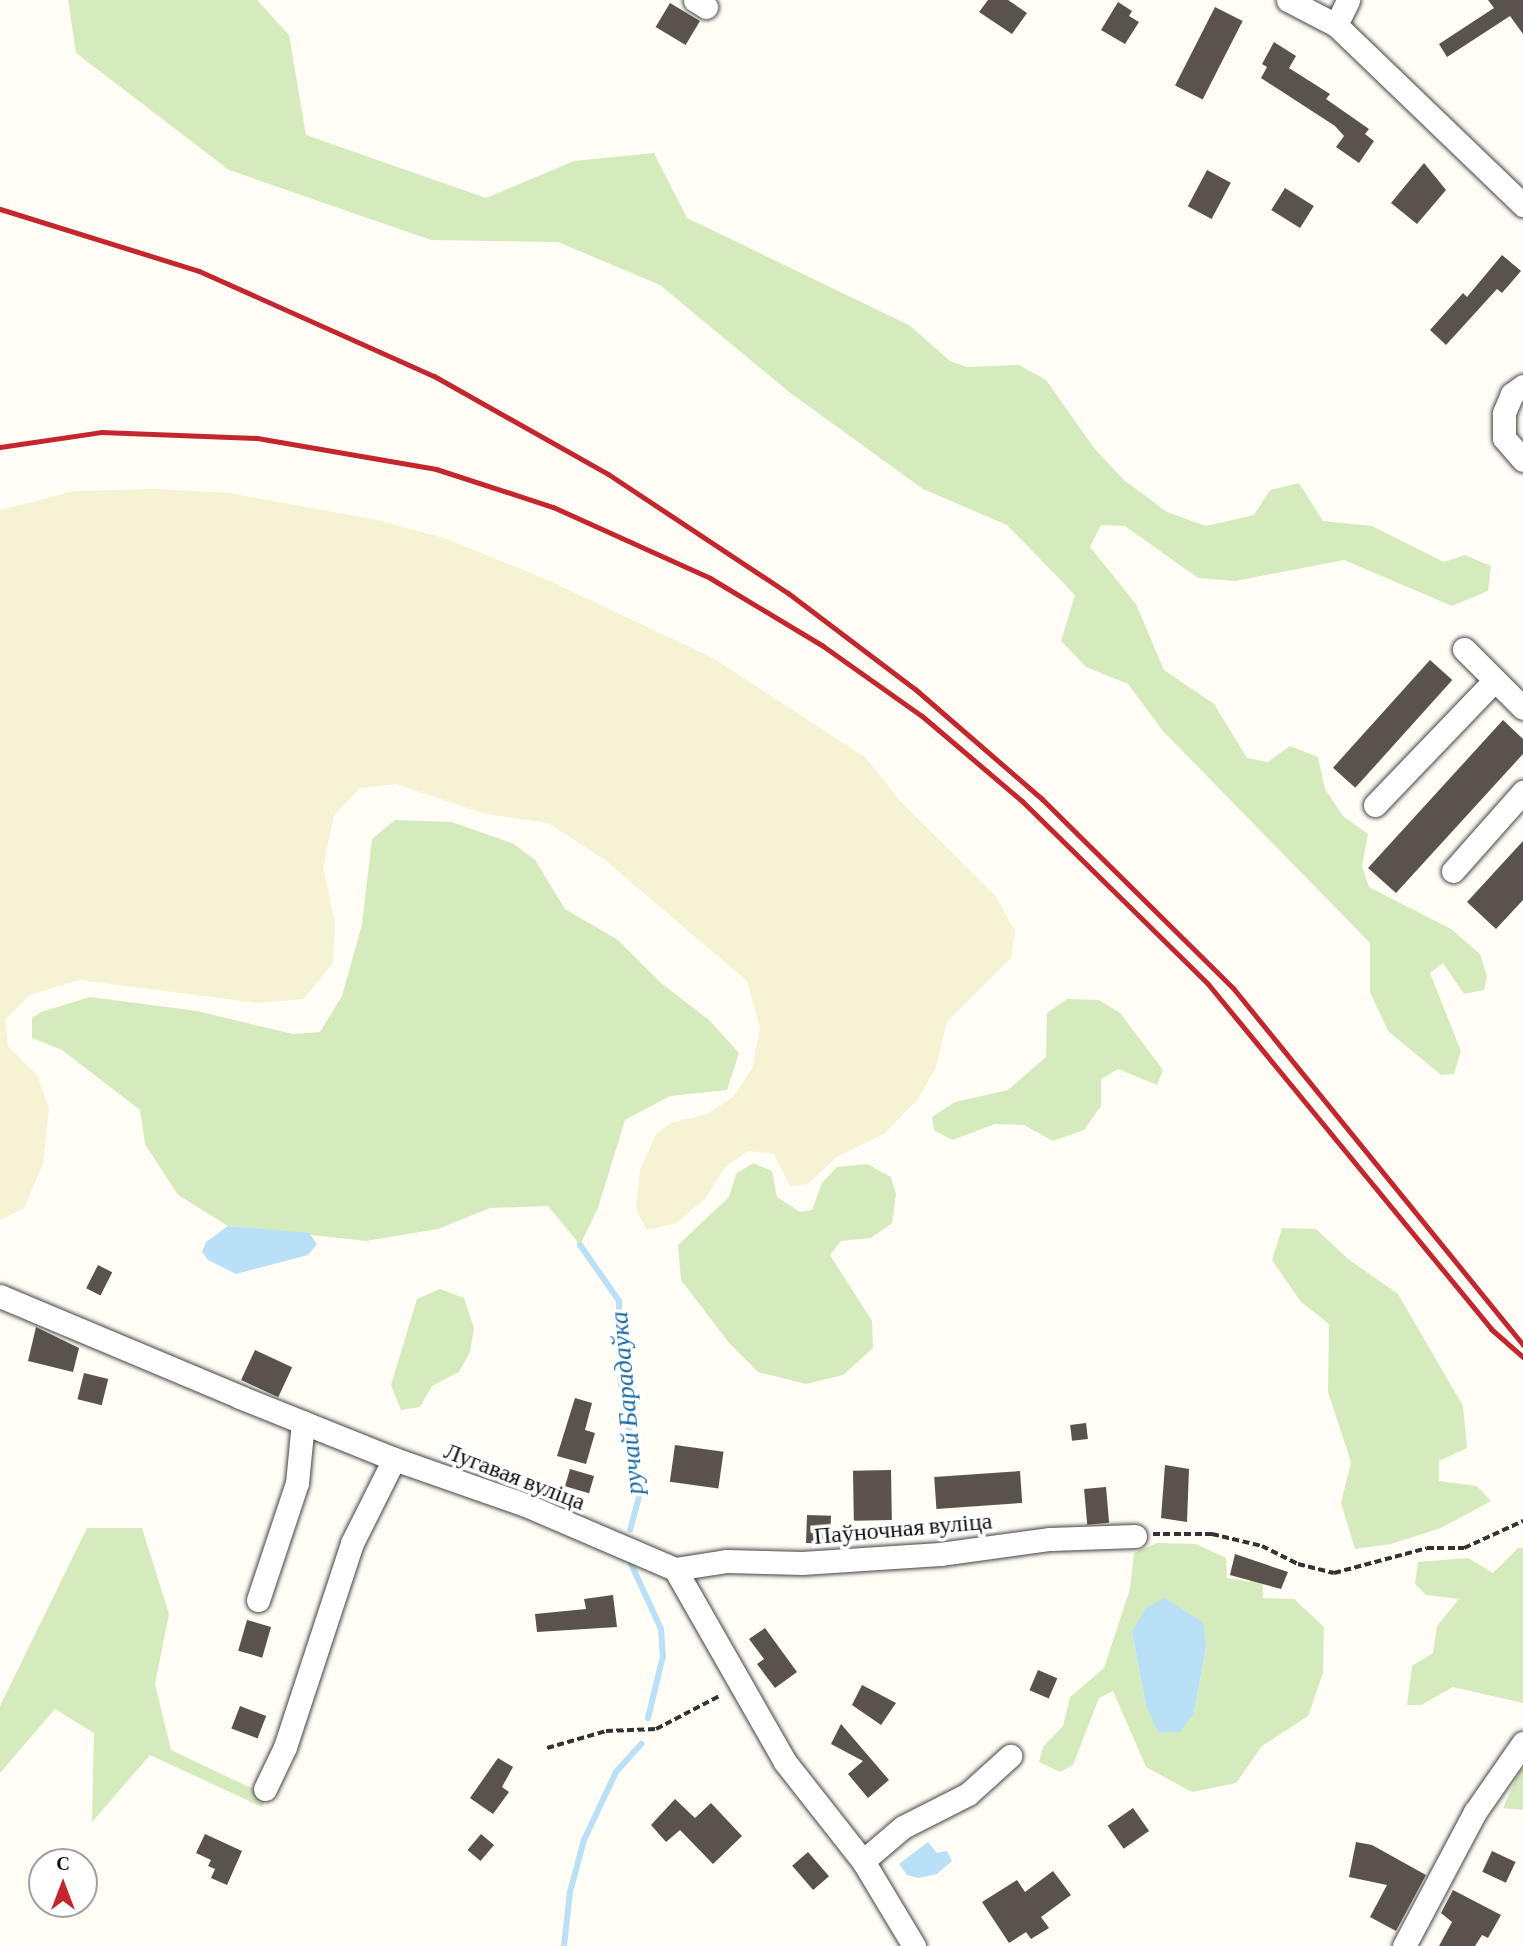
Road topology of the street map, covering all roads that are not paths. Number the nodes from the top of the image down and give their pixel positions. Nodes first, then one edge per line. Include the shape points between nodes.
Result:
1 (1288, 0) edge
2 (1348, 0) edge
3 (1336, 25) junction
4 (1523, 205) edge
5 (1523, 386) edge
6 (1523, 460) edge
7 (1464, 649) dead end
8 (1495, 680) junction
9 (1523, 708) edge
10 (1523, 792) edge
11 (1376, 805) dead end
12 (1453, 871) dead end
13 (0, 1296) edge
14 (303, 1422) junction
15 (394, 1459) junction
16 (1135, 1536) road end
17 (675, 1569) junction
18 (258, 1600) dead end
19 (1523, 1743) edge
20 (1010, 1756) dead end
21 (265, 1789) dead end
22 (863, 1861) junction
23 (914, 1946) edge
24 (1404, 1946) edge

1 - 3 street
2 - 3 street
3 - 4 street
5 - 6 street via 1512,394 1504,413 1504,438
7 - 8 street
8 - 9 street
8 - 11 street
10 - 12 street
13 - 14 street, Лугавая вуліца
14 - 15 street, Лугавая вуліца
14 - 18 street via 297,1483
15 - 17 street, Лугавая вуліца via 528,1506
15 - 21 street via 352,1543 285,1747
16 - 17 street, Паўночная вуліца via 1050,1539 940,1554 802,1563 727,1562
17 - 22 street via 738,1686 786,1762
19 - 24 street via 1475,1812
20 - 22 street via 968,1794 903,1827
22 - 23 street

